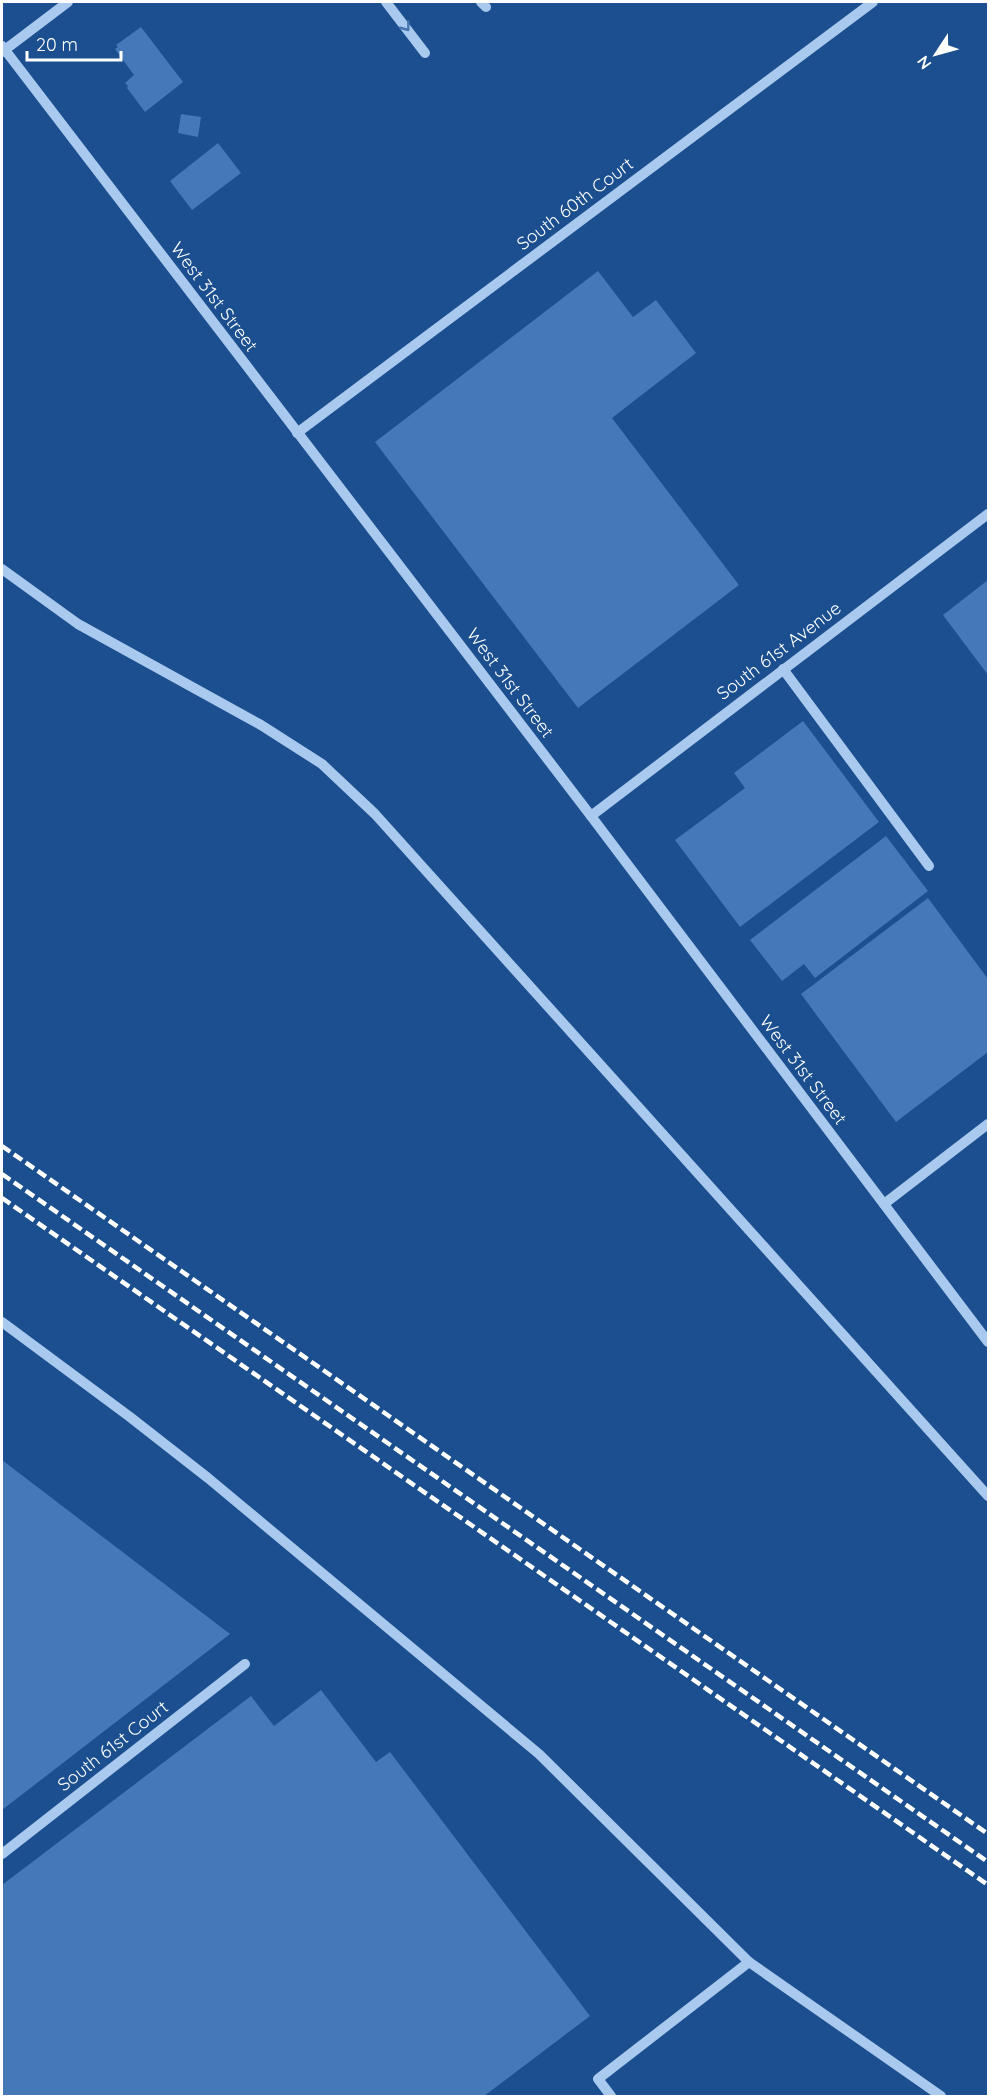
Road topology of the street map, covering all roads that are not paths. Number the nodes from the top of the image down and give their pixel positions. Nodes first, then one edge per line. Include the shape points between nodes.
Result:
1 (68, 2) edge
2 (386, 2) edge
3 (873, 2) edge
4 (2, 49) edge
5 (425, 53) dead end
6 (297, 433) junction
7 (988, 514) edge
8 (2, 569) edge
9 (783, 669) junction
10 (591, 816) junction
11 (928, 866) dead end
12 (988, 1124) edge
13 (884, 1204) junction
14 (2, 1322) edge
15 (988, 1342) edge
16 (988, 1496) edge
17 (244, 1664) dead end
18 (2, 1854) edge
19 (749, 1962) junction
20 (611, 2097) edge
21 (941, 2097) edge

1 - 4 street
2 -> 5 street
3 - 6 street, South 60th Court
4 - 6 street, West 31st Street
6 - 10 street, West 31st Street
7 - 9 street, South 61st Avenue
8 - 16 street via 78,624 261,725 322,764 375,814
9 - 10 street, South 61st Avenue
9 - 11 street
10 - 13 street, West 31st Street
12 - 13 street
13 - 15 street, West 31st Street
14 - 19 street via 208,1478 539,1754
17 - 18 street, South 61st Court
19 - 20 street via 598,2079
19 - 21 street

